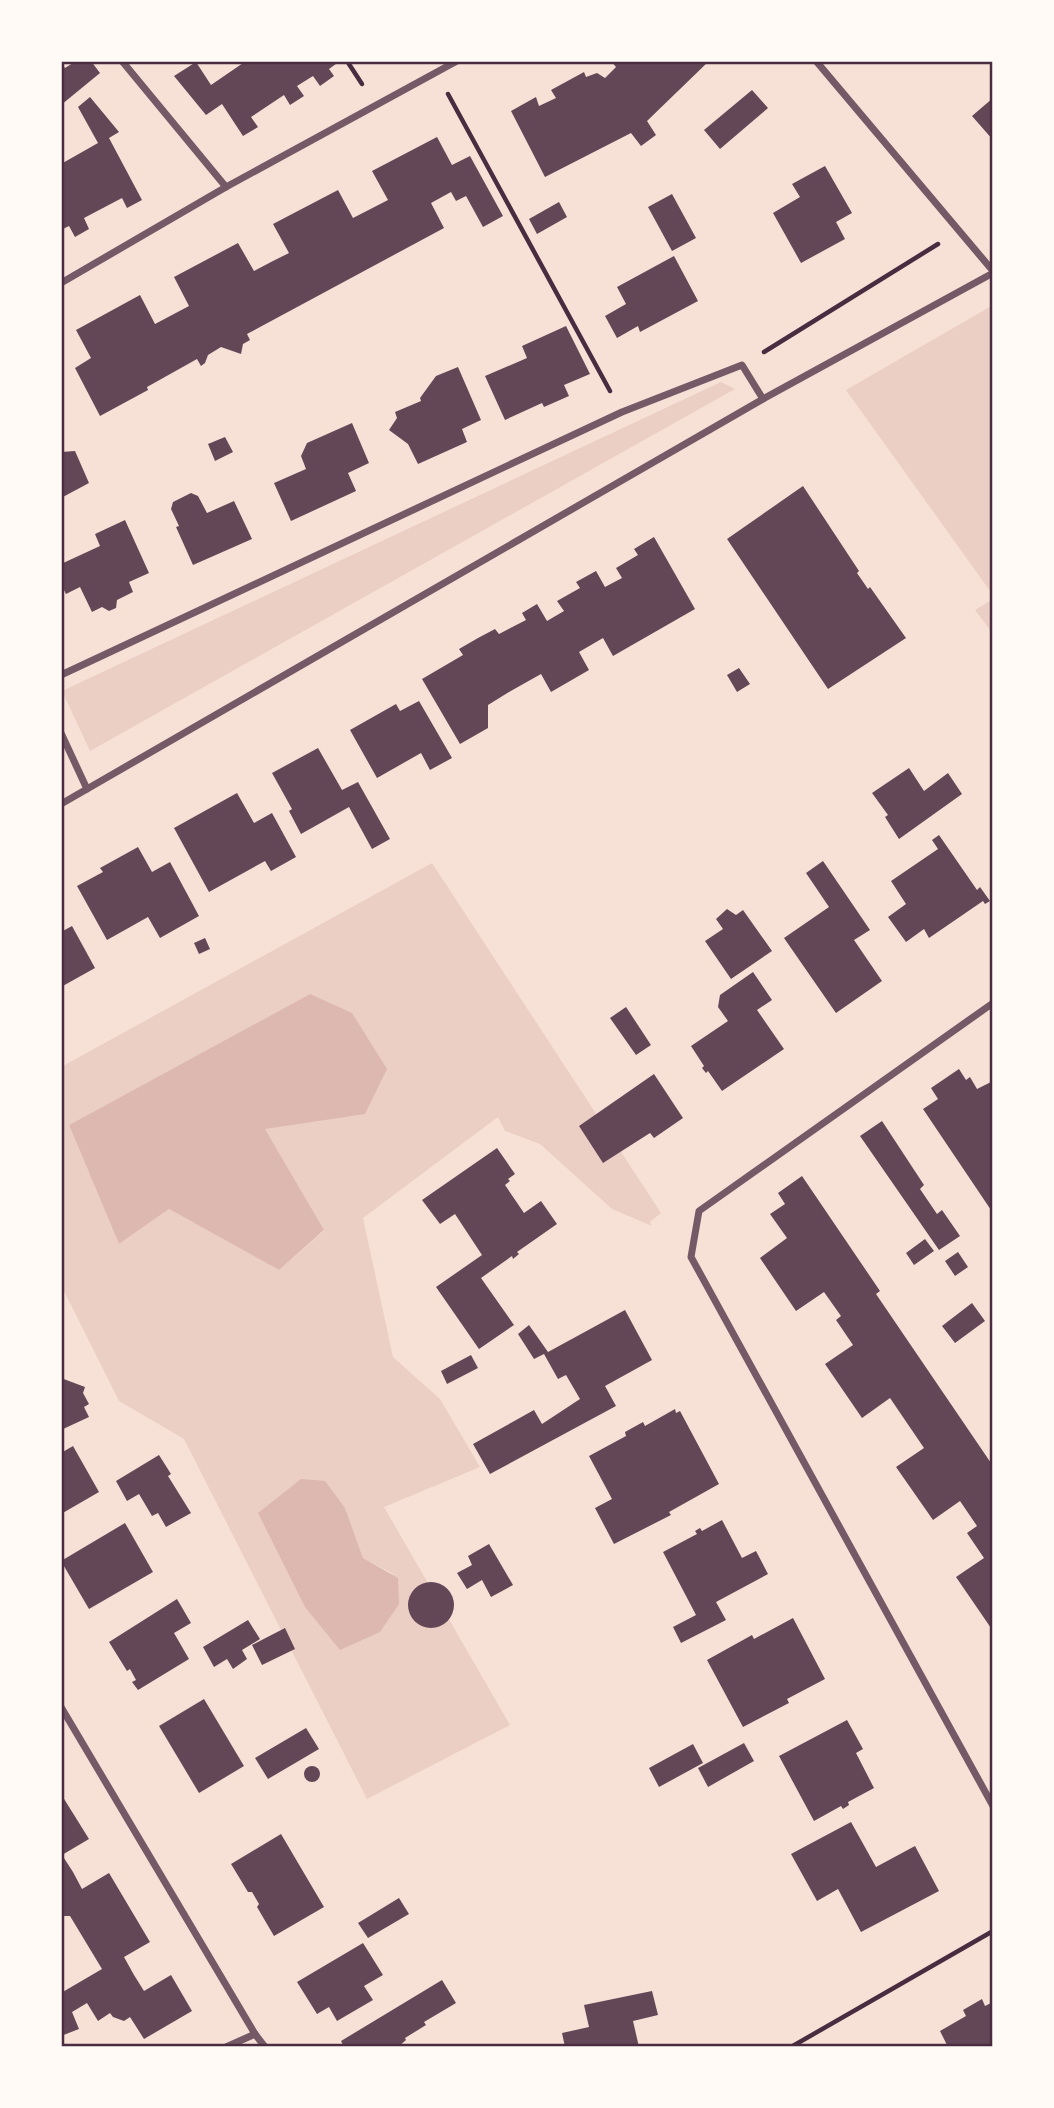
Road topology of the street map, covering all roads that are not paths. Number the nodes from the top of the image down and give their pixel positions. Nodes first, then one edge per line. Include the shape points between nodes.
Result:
1 (122, 61) edge
2 (457, 61) edge
3 (817, 62) edge
4 (226, 187) junction
5 (993, 272) edge
6 (61, 283) edge
7 (763, 399) junction
8 (61, 675) edge
9 (61, 733) edge
10 (87, 789) junction
11 (61, 804) edge
12 (992, 1005) edge
13 (61, 1707) edge
14 (993, 1806) edge
15 (255, 2034) junction
16 (226, 2047) edge
17 (265, 2047) edge

1 - 4 street
2 - 4 street
3 - 5 street
4 - 6 street
5 - 7 street
7 - 8 street via 742,365 622,412
7 - 10 street
9 - 10 street
10 - 11 street
12 - 14 street via 699,1211 691,1257
13 - 15 street
15 - 16 street
15 - 17 street

